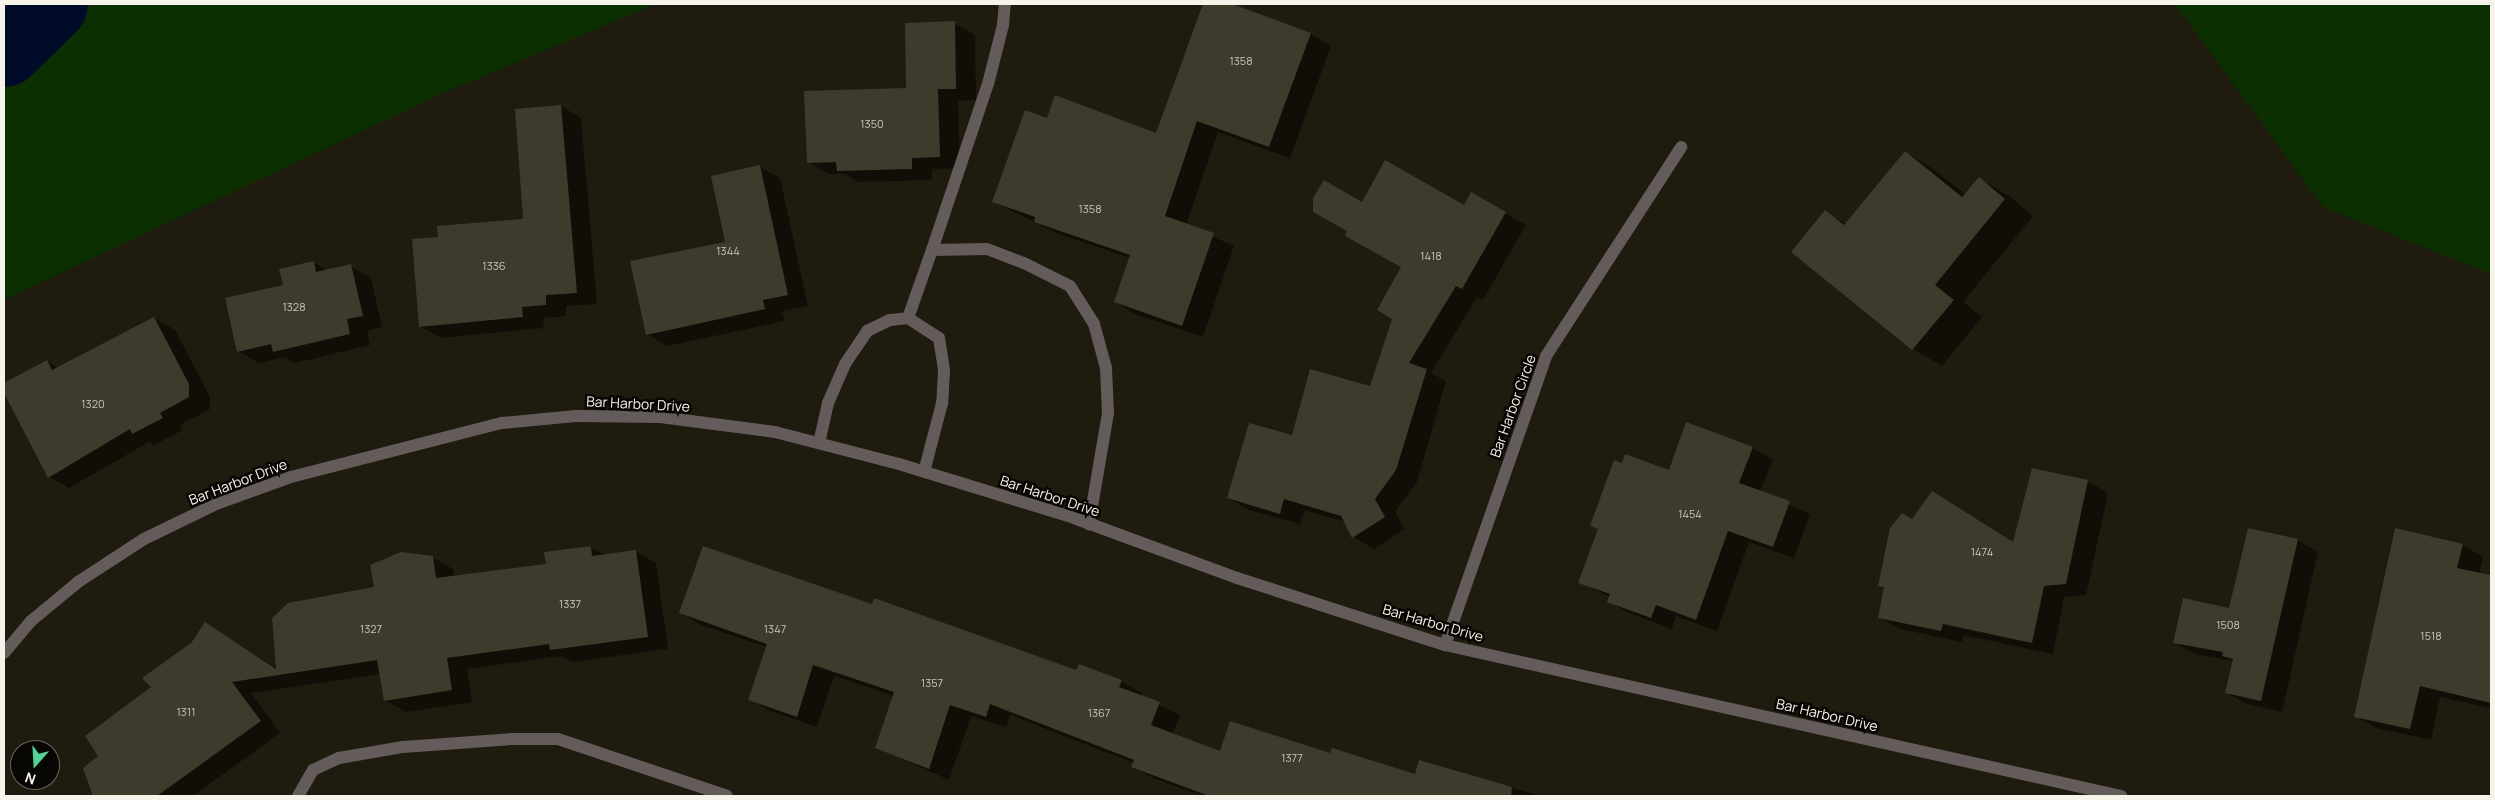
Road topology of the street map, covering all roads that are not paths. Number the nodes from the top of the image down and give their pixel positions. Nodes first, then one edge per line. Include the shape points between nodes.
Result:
1 (1005, 4) edge
2 (1681, 147) dead end
3 (932, 250) junction
4 (908, 318) junction
5 (819, 443) junction
6 (924, 472) junction
7 (1089, 524) junction
8 (1445, 645) junction
9 (4, 653) edge
10 (2106, 795) edge
11 (298, 796) edge
12 (727, 796) edge
13 (2121, 796) edge

1 - 3 street via 988,84
2 - 8 street, Bar Harbor Circle via 1546,356
3 - 4 street
3 - 7 street via 987,248 1024,263 1070,286 1094,324 1106,368 1108,413
4 - 5 street via 890,320 867,331 845,364 828,403
4 - 6 street via 940,338 944,370 942,403
5 - 6 street, Bar Harbor Drive
5 - 9 street, Bar Harbor Drive via 775,432 660,417 576,416 502,422 291,476 216,504 144,539 78,582 31,621
6 - 7 street, Bar Harbor Drive
7 - 8 street, Bar Harbor Drive via 1237,578
8 - 10 street, Bar Harbor Drive
10 - 13 street, Bar Harbor Drive
11 - 12 street via 313,770 339,758 404,748 558,739

